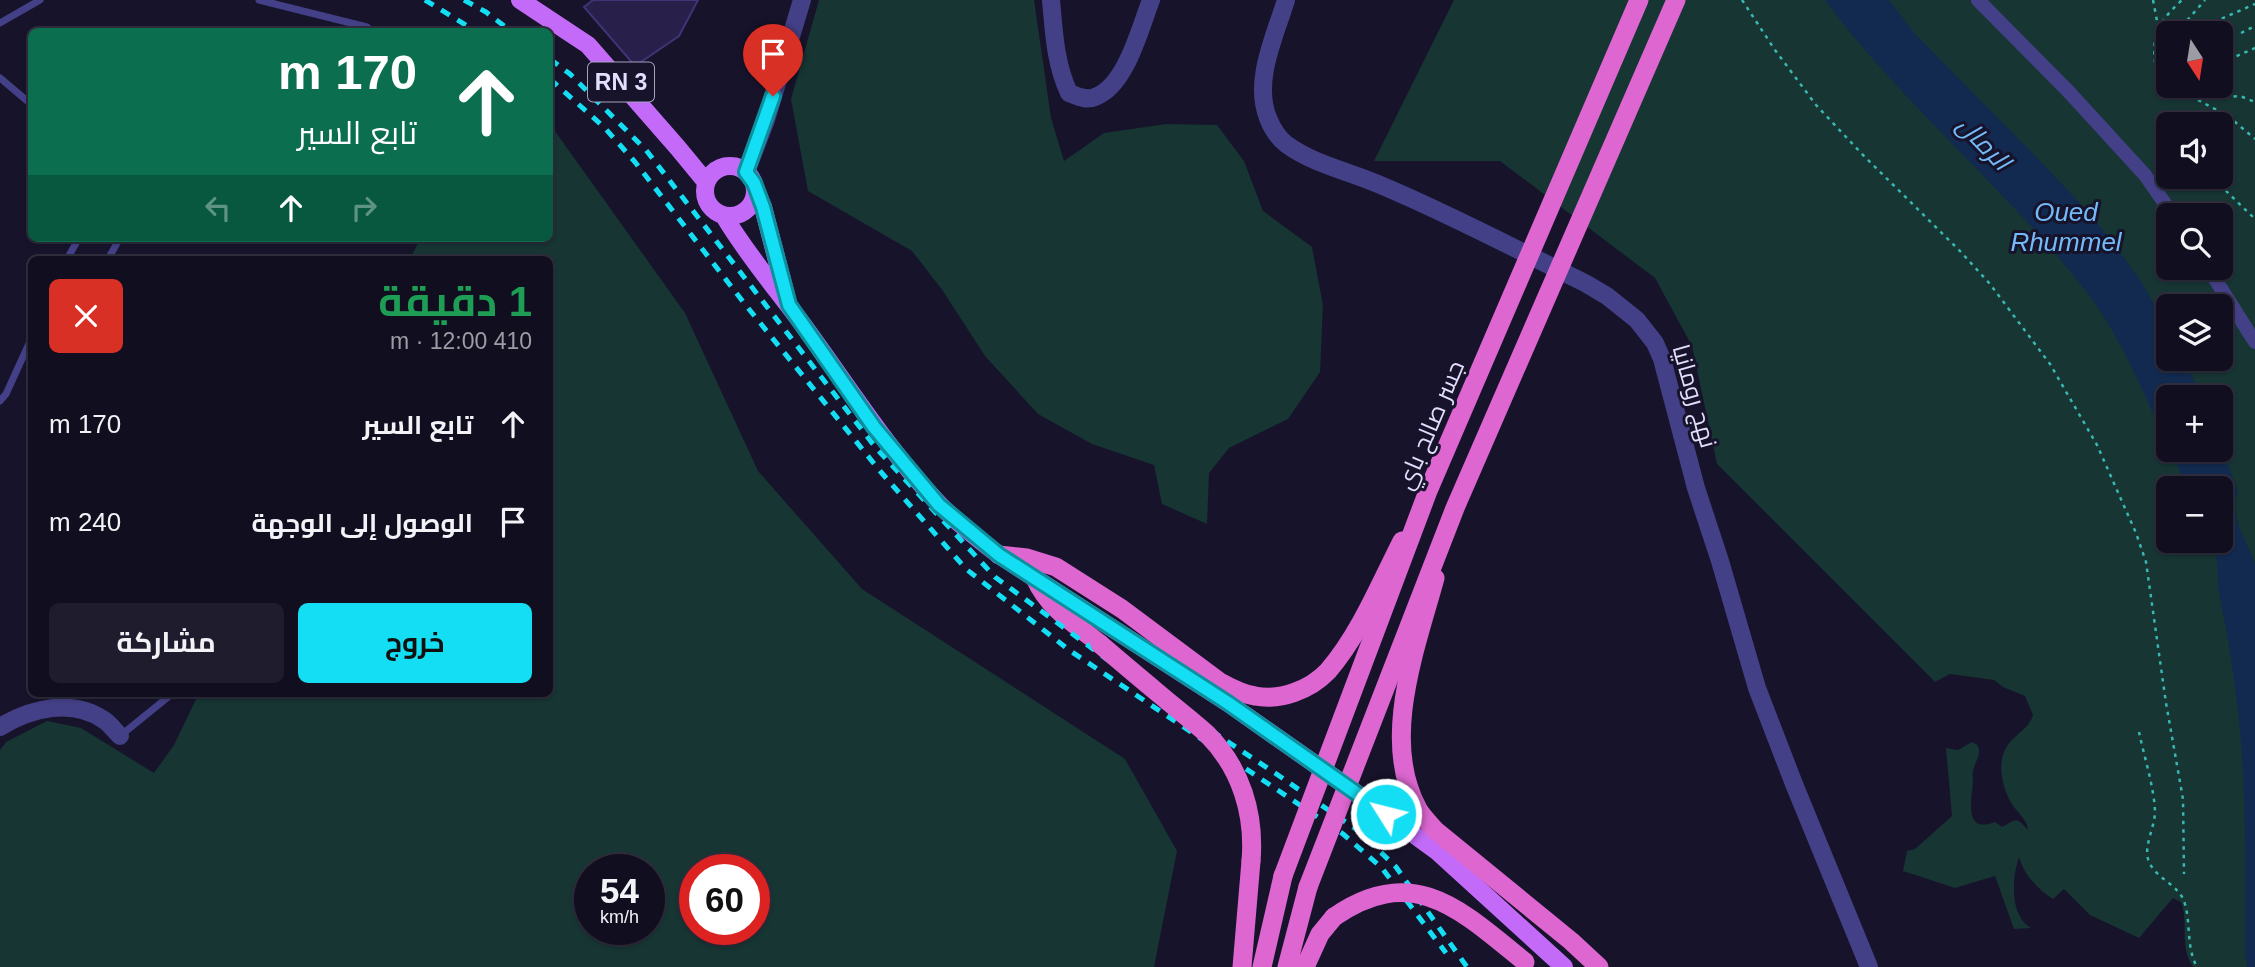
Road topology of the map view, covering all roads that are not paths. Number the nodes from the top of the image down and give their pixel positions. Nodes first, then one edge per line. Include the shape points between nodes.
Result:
1 (40, 0) edge
2 (259, 0) edge
3 (520, 0) edge
4 (803, 0) edge
5 (1051, 0) edge
6 (1151, 0) edge
7 (1286, 0) edge
8 (1639, 0) edge
9 (1676, 0) edge
10 (1978, 0) edge
11 (0, 23) edge
12 (368, 28) edge
13 (0, 78) edge
14 (28, 102) edge
15 (746, 172) junction
16 (706, 182) junction
17 (755, 190) junction
18 (2164, 203) edge
19 (724, 216) junction
20 (2216, 280) edge
21 (789, 305) junction
22 (2255, 342) edge
23 (28, 346) edge
24 (0, 401) edge
25 (1428, 491) junction
26 (1455, 508) junction
27 (999, 555) junction
28 (1035, 578) junction
29 (168, 697) edge
30 (0, 727) edge
31 (121, 736) joint
32 (1528, 965) edge
33 (1242, 967) edge
34 (1262, 967) edge
35 (1287, 967) edge
36 (1305, 967) edge
37 (1564, 967) edge
38 (1599, 967) edge
39 (1869, 967) edge

1 - 11 lane
2 - 12 lane
3 - 16 main road, RN 3 via 588,45
4 - 15 street
5 - 6 street via 1063,80 1069,93 1083,99 1111,86 1126,65
7 - 39 street, نهج رومانيا via 1262,90 1267,117 1284,142 1584,283 1626,310 1655,343 1669,378 1696,488 1757,688
8 - 25 highway, جسر صالح باي, bridge
9 - 26 highway, bridge
10 - 18 street via 2069,92
13 - 14 lane
15 - 16 main road via 726,166 714,171
15 - 17 main road
16 - 19 main road via 707,203
17 - 19 main road via 746,211
17 - 21 main road
19 - 21 main road
20 - 22 street
21 - 27 main road via 906,467 939,505
23 - 24 lane
25 - 27 highway, bridge via 1344,649 1327,672 1297,691 1268,697 1236,690 1201,669 1122,609 1056,567
25 - 34 highway, جسر صالح باي, bridge via 1283,876
26 - 35 highway, bridge via 1308,887
26 - 38 highway, bridge via 1405,690 1402,759 1407,783 1418,810 1435,830
27 - 28 main road
28 - 33 highway, bridge via 1056,609 1205,733 1239,781 1253,841
28 - 37 main road via 1228,703 1438,852
29 - 31 lane
30 - 31 street via 51,706 83,710 104,720
32 - 36 highway, bridge via 1445,902 1406,892 1377,895 1334,917 1320,934

